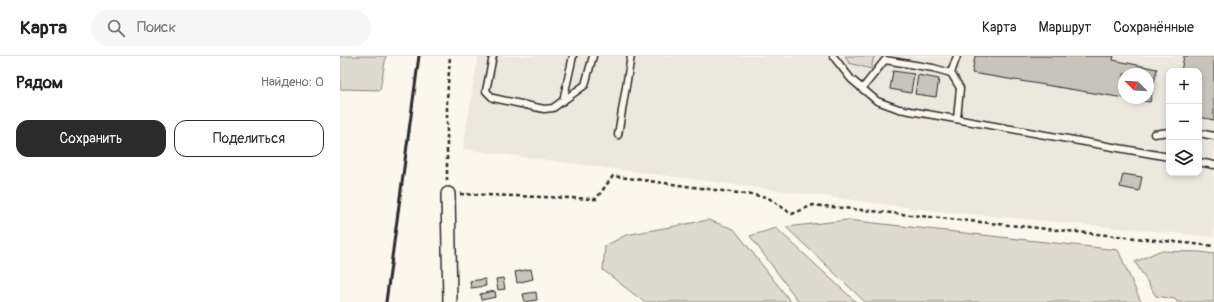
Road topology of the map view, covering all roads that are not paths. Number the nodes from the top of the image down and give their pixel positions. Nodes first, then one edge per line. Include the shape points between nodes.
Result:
1 (493, 56) edge
2 (573, 56) edge
3 (593, 56) edge
4 (631, 56) edge
5 (833, 56) edge
6 (957, 56) edge
7 (892, 58) edge
8 (951, 73) junction
9 (862, 89) junction
10 (563, 101) junction
11 (957, 119) junction
12 (1166, 132) edge
13 (1154, 134) dead end
14 (1202, 134) edge
15 (618, 136) dead end
16 (1214, 136) edge
17 (1166, 156) edge
18 (1202, 163) edge
19 (1214, 165) edge
20 (448, 194) road end
21 (450, 302) edge

1 - 10 lane via 486,91 493,98 544,109 553,108
2 - 10 lane
3 - 10 lane via 585,85
4 - 15 lane
5 - 9 lane
6 - 8 lane
7 - 8 lane
7 - 9 lane via 885,60
8 - 11 lane via 960,88
9 - 11 lane via 877,101 899,108
11 - 17 lane
12 - 13 lane
14 - 16 lane
18 - 19 lane
20 - 21 street

